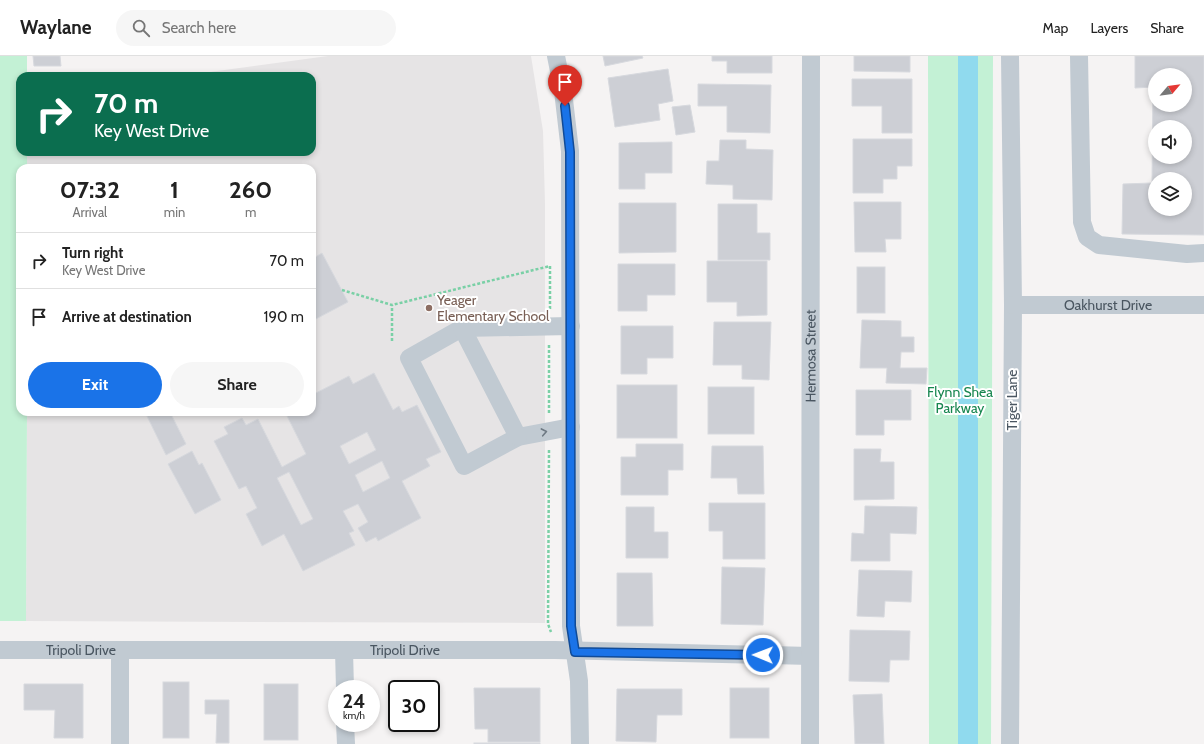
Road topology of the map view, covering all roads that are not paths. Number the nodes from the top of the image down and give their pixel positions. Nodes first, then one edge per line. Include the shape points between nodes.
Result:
1 (556, 56) edge
2 (811, 56) edge
3 (1010, 56) edge
4 (1080, 56) edge
5 (1204, 252) edge
6 (1013, 305) junction
7 (1204, 305) edge
8 (571, 326) junction
9 (462, 328) junction
10 (571, 427) junction
11 (518, 437) junction
12 (0, 650) edge
13 (120, 650) junction
14 (344, 650) junction
15 (575, 652) junction
16 (810, 656) junction
17 (345, 680) edge
18 (345, 732) edge
19 (120, 744) edge
20 (346, 744) edge
21 (580, 744) edge
22 (810, 744) edge
23 (1010, 744) edge

1 - 8 street via 570,152
2 - 16 street, Hermosa Street
3 - 6 street, Tiger Lane
4 - 5 street via 1082,222 1087,237 1099,245 1113,247 1187,254
6 - 7 street, Oakhurst Drive
6 - 23 street, Tiger Lane
8 - 9 street
8 - 10 street
9 - 11 street
9 - 11 street via 409,358 412,365 464,466
11 -> 10 street
10 - 15 street via 571,626
12 - 13 street, Tripoli Drive
13 - 14 street, Tripoli Drive
13 - 19 street
14 - 15 street, Tripoli Drive
14 - 17 street
15 - 16 street, Tripoli Drive
15 - 21 street via 580,681
16 - 22 street, Hermosa Street
18 - 20 street

